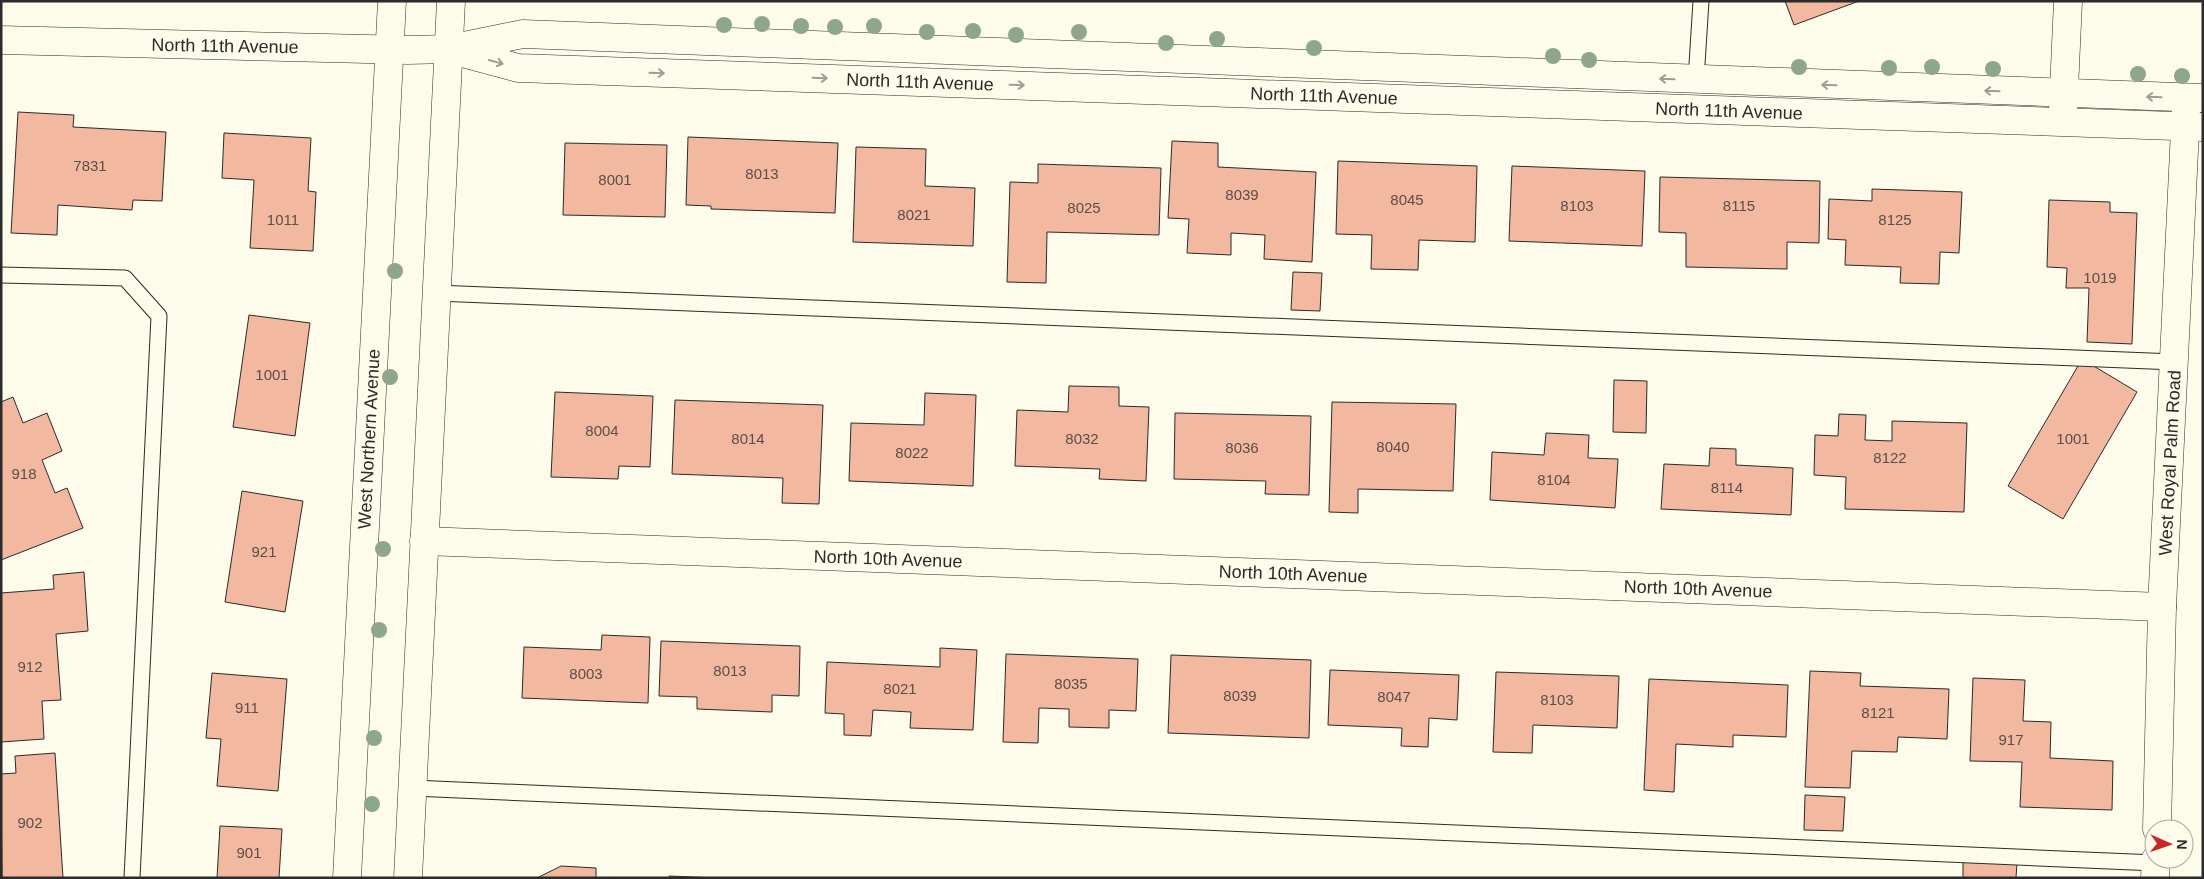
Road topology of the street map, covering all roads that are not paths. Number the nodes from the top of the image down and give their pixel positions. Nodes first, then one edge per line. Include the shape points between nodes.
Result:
1 (392, 1) edge
2 (451, 1) edge
3 (1701, 1) edge
4 (2068, 1) edge
5 (1, 40) edge
6 (448, 49) junction
7 (389, 50) junction
8 (1696, 80) junction
9 (2064, 94) junction
10 (2194, 98) edge
11 (2062, 122) junction
12 (2194, 127) edge
13 (1, 275) edge
14 (436, 293) junction
15 (2175, 362) junction
16 (424, 541) junction
17 (2162, 607) junction
18 (412, 788) junction
19 (2157, 819) edge
20 (2144, 866) edge
21 (132, 878) edge
22 (347, 878) edge
23 (408, 878) edge

1 - 7 street, West Northern Avenue
2 - 6 street
3 - 8 lane
4 - 9 street
5 - 7 street, North 11th Avenue
6 - 7 street, North 11th Avenue
8 -> 6 street, North 11th Avenue via 523,34
6 -> 11 street, North 11th Avenue via 518,68
6 - 14 street
7 - 22 street, West Northern Avenue
9 -> 8 street, North 11th Avenue
10 -> 9 street, North 11th Avenue
9 - 11 street
10 - 12 street, West Royal Palm Road
11 - 12 street, North 11th Avenue
12 - 15 street, West Royal Palm Road
13 - 21 lane via 125,278 159,316
14 - 15 lane
14 - 16 street
15 - 17 street, West Royal Palm Road
16 - 17 street, North 10th Avenue
16 - 18 street
17 - 19 street, West Royal Palm Road
18 - 20 lane
18 - 23 street

